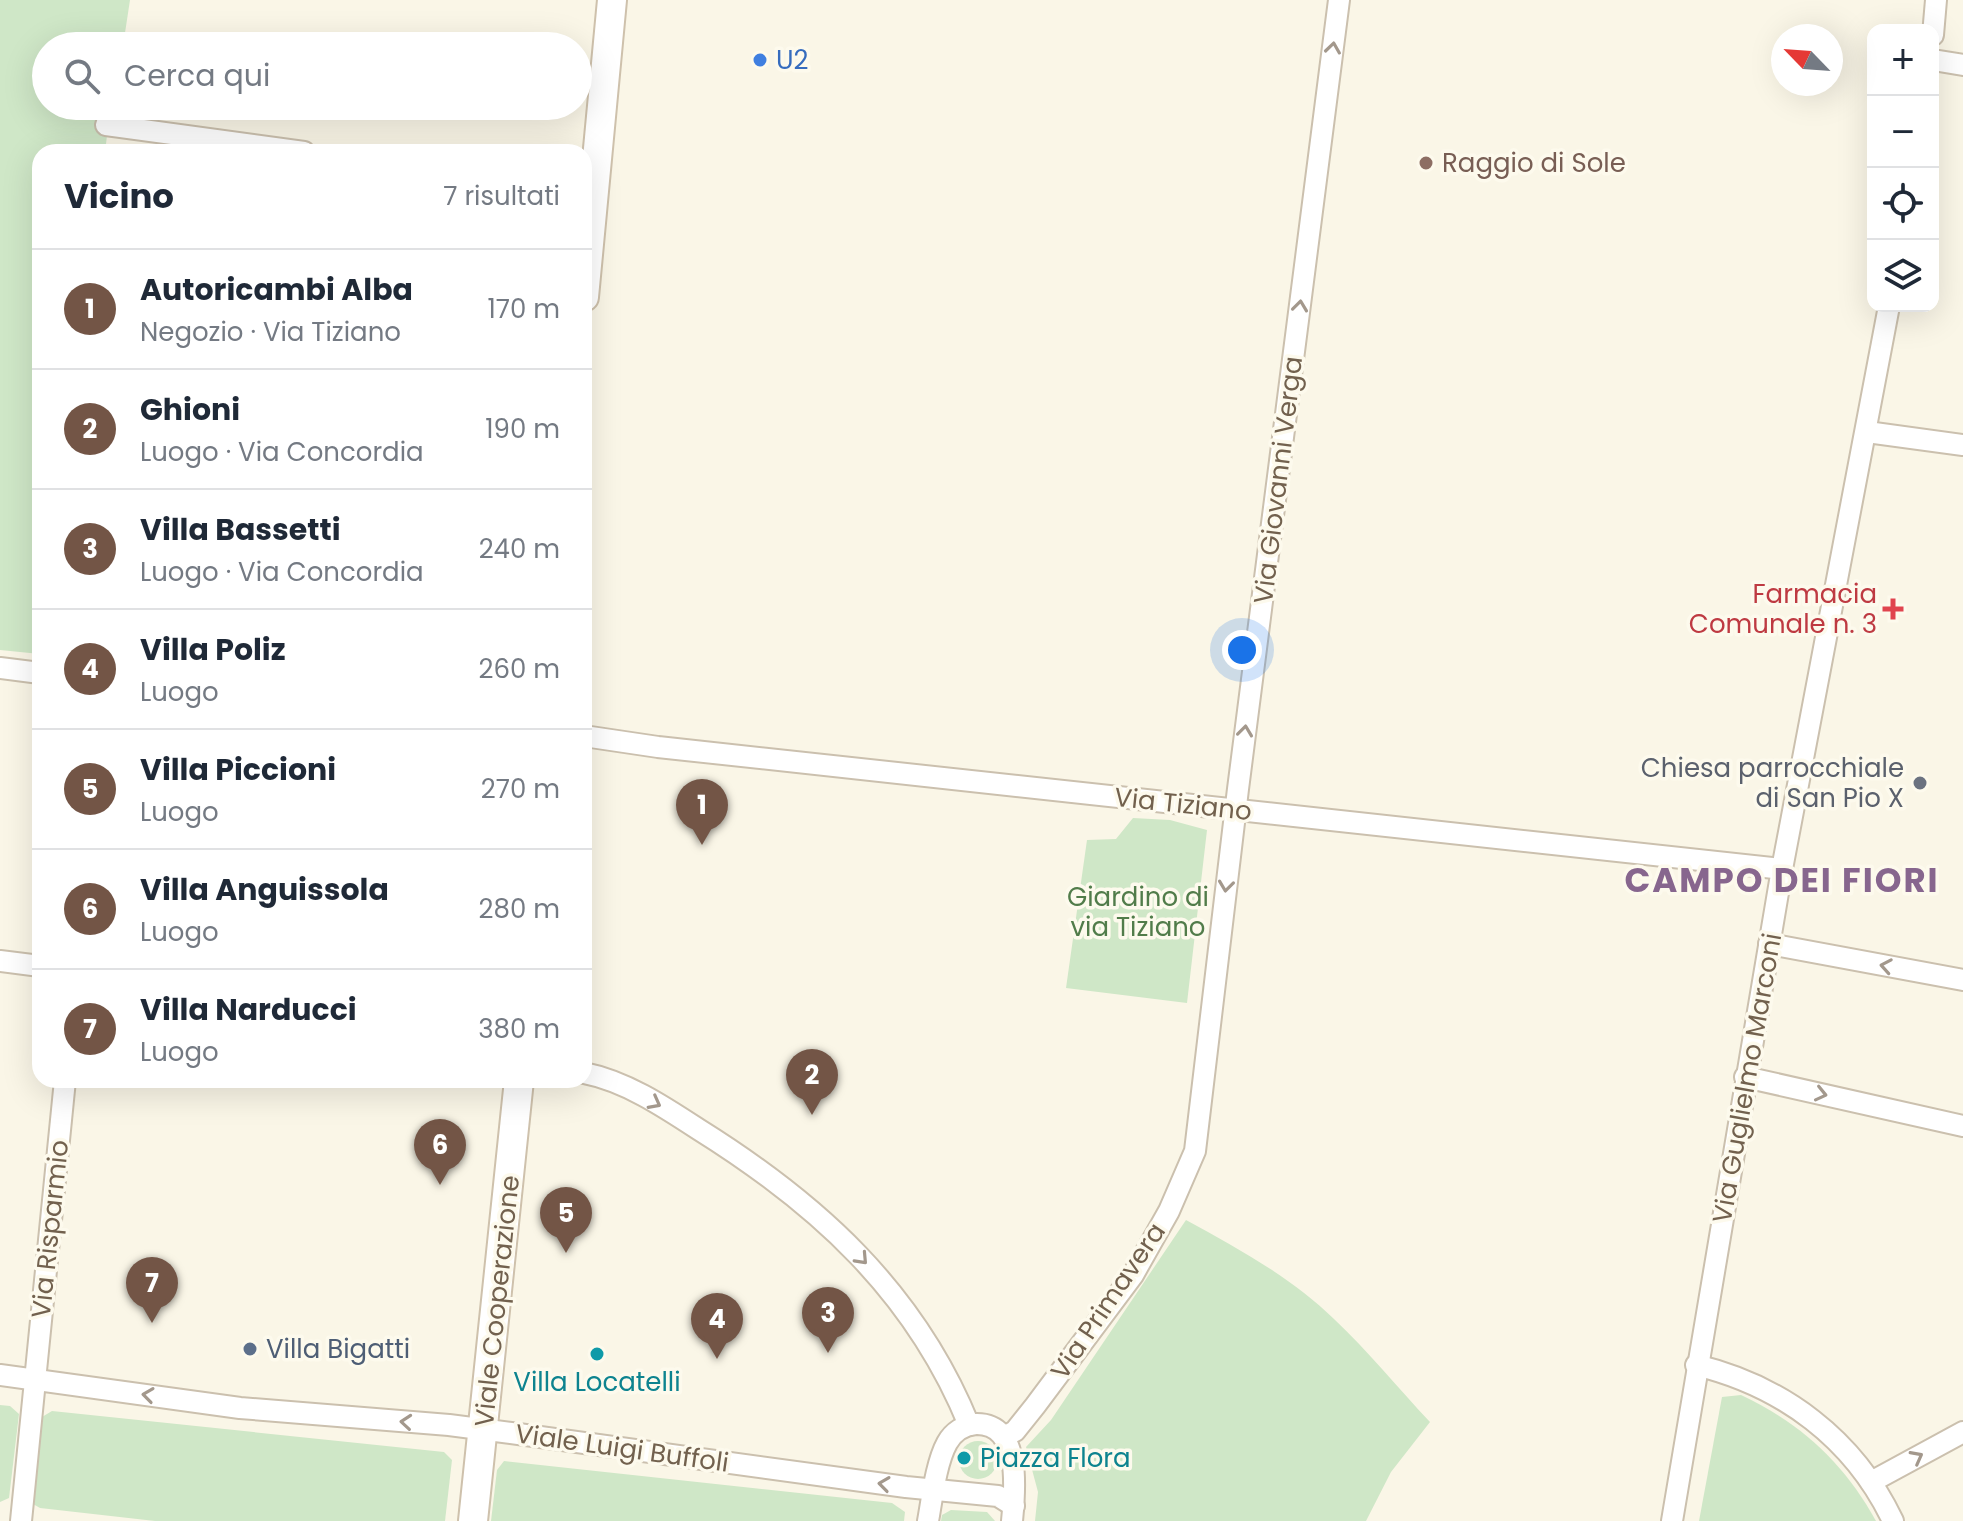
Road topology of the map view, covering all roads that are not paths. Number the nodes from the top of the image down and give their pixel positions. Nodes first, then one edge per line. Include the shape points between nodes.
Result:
1 (612, 0) edge
2 (1339, 0) edge
3 (1936, 0) edge
4 (1934, 24) edge
5 (1939, 61) edge
6 (1963, 65) edge
7 (106, 125) dead end
8 (245, 144) edge
9 (592, 165) edge
10 (1888, 312) edge
11 (1867, 432) junction
12 (1963, 445) edge
13 (0, 668) edge
14 (32, 672) edge
15 (592, 737) edge
16 (1236, 808) junction
17 (1782, 869) junction
18 (1769, 944) junction
19 (0, 961) edge
20 (32, 965) edge
21 (1963, 980) edge
22 (592, 1074) edge
23 (1745, 1077) junction
24 (64, 1088) edge
25 (518, 1088) edge
26 (1202, 1104) joint
27 (1963, 1126) edge
28 (1696, 1365) junction
29 (0, 1375) edge
30 (35, 1378) junction
31 (969, 1425) junction
32 (484, 1429) junction
33 (1963, 1432) edge
34 (1008, 1446) junction
35 (1871, 1482) junction
36 (934, 1489) junction
37 (1013, 1514) edge
38 (21, 1521) edge
39 (473, 1521) edge
40 (928, 1521) edge
41 (1672, 1521) edge
42 (1893, 1521) edge

1 - 9 street
16 -> 2 street, Via Giovanni Verga
3 - 4 street
5 - 6 street
7 - 8 street
10 - 11 street, Via Guglielmo Marconi
11 - 12 street
11 - 17 street, Via Guglielmo Marconi
13 - 14 street
15 - 16 street, Via Tiziano
16 - 17 street, Via Tiziano
16 -> 26 street, Via Giovanni Verga
17 - 18 street, Via Guglielmo Marconi
21 -> 18 street
18 - 23 street, Via Guglielmo Marconi
19 - 20 street
22 -> 31 street via 673,1112 758,1166 820,1217 900,1303 959,1399
23 -> 27 street
23 - 28 street, Via Guglielmo Marconi
24 - 30 street, Via Risparmio
25 - 32 street, Viale Cooperazione
26 - 34 street, Via Primavera via 1195,1151 1133,1275
28 - 35 street via 1747,1380 1806,1413
28 - 41 street, Via Guglielmo Marconi
29 - 30 street, Viale Luigi Buffoli
32 -> 30 street, Viale Luigi Buffoli via 240,1408
30 - 38 street
31 - 34 street via 989,1426
31 - 36 street via 946,1444
36 -> 32 street, Viale Luigi Buffoli
32 - 39 street, Viale Cooperazione
35 -> 33 street
34 - 37 street
35 - 42 street
36 - 37 street, Viale Luigi Buffoli via 998,1496
36 - 40 street

